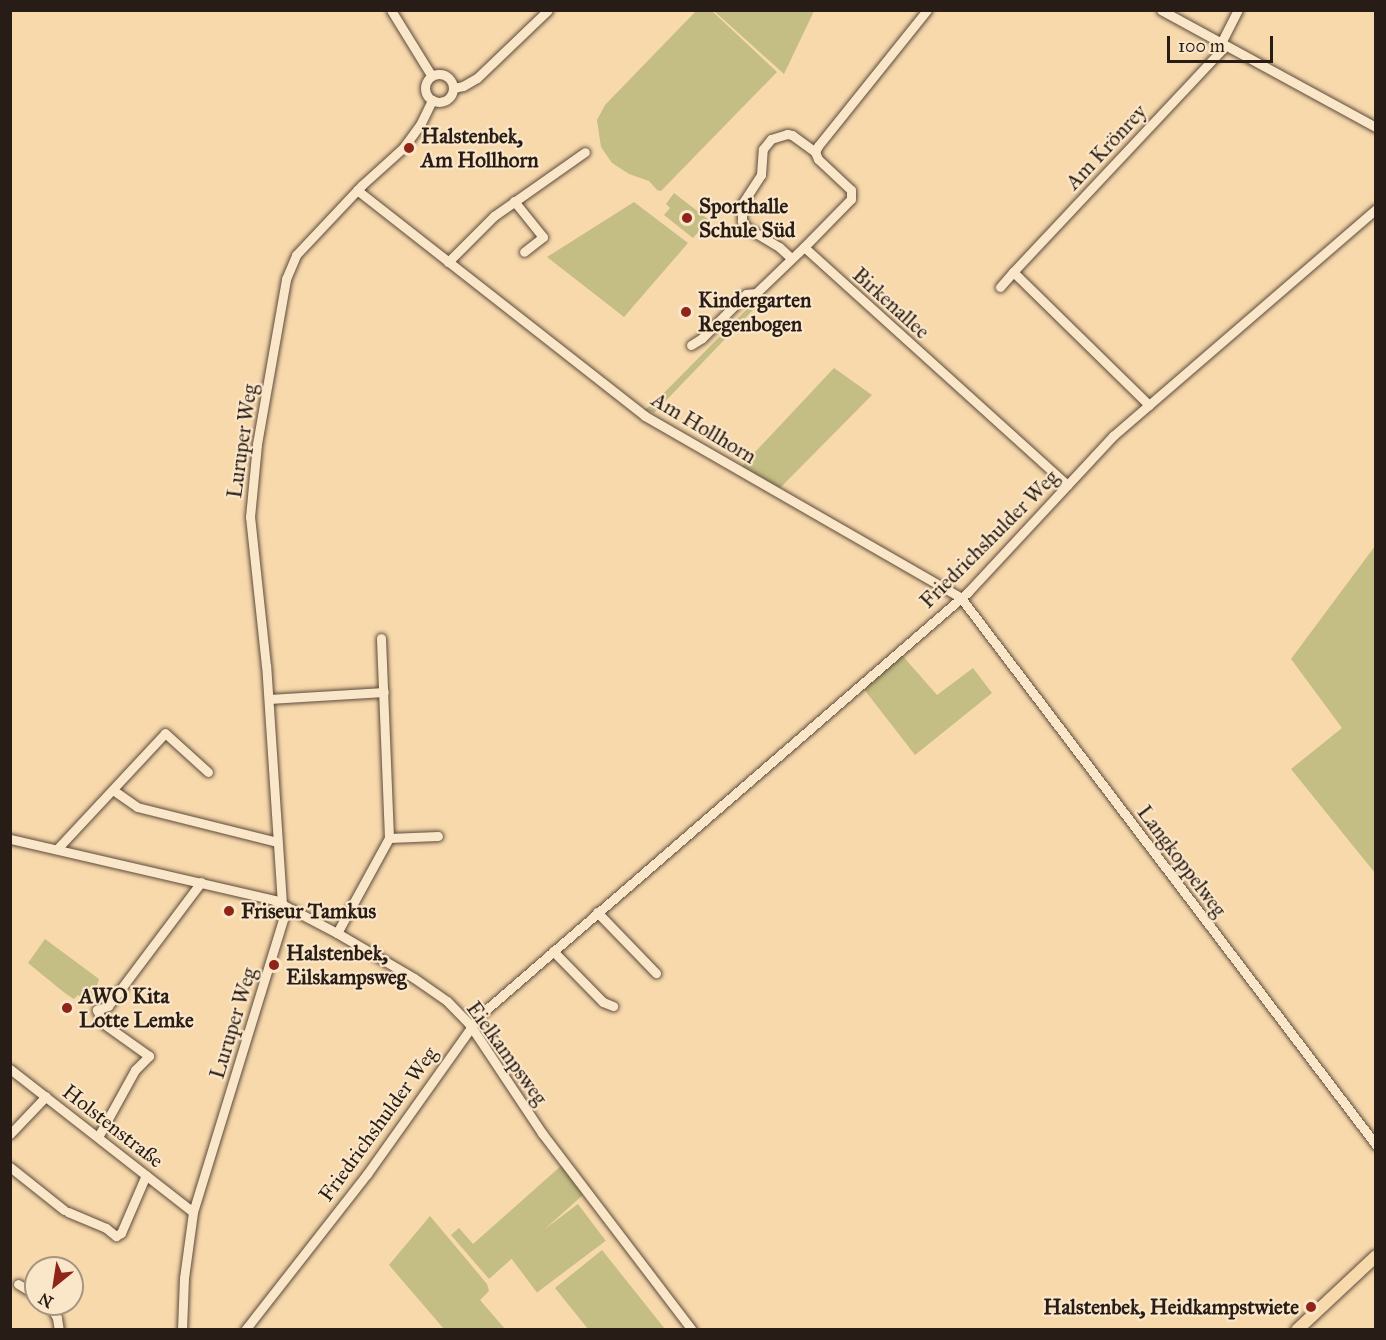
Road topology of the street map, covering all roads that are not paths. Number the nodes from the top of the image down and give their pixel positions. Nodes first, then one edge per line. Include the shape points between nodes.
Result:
1 (391, 10) edge
2 (548, 10) edge
3 (927, 10) edge
4 (1161, 10) edge
5 (1238, 10) edge
6 (1223, 44) junction
7 (431, 75) junction
8 (453, 88) junction
9 (432, 100) junction
10 (1376, 127) edge
11 (585, 152) dead end
12 (815, 152) junction
13 (357, 190) junction
14 (514, 201) junction
15 (1376, 209) edge
16 (804, 247) junction
17 (524, 252) dead end
18 (791, 258) junction
19 (448, 262) junction
20 (1013, 272) junction
21 (1000, 287) dead end
22 (691, 345) dead end
23 (1149, 405) junction
24 (1067, 486) junction
25 (961, 598) junction
26 (381, 638) dead end
27 (384, 692) junction
28 (269, 699) junction
29 (208, 772) dead end
30 (113, 790) junction
31 (438, 836) dead end
32 (389, 837) junction
33 (10, 839) edge
34 (277, 842) junction
35 (57, 849) junction
36 (201, 882) junction
37 (284, 905) junction
38 (597, 912) junction
39 (337, 933) junction
40 (553, 951) junction
41 (656, 973) dead end
42 (614, 1006) dead end
43 (470, 1026) junction
44 (10, 1069) edge
45 (46, 1096) junction
46 (10, 1134) edge
47 (98, 1137) junction
48 (1376, 1145) edge
49 (10, 1167) edge
50 (146, 1175) junction
51 (194, 1212) junction
52 (1376, 1256) edge
53 (18, 1284) dead end
54 (24, 1288) edge
55 (182, 1329) edge
56 (245, 1329) edge
57 (692, 1329) edge
58 (1297, 1329) edge

1 - 7 street
2 - 8 street via 477,78
3 - 12 street
4 - 6 street
5 - 6 street, Am Krönrey
6 - 10 street
6 - 20 street, Am Krönrey
7 - 8 street via 446,76
7 - 9 street via 424,87
8 - 9 street via 445,100
9 - 13 street, Luruper Weg via 410,140
11 - 14 street
12 - 16 street via 851,190 851,199
12 - 18 street via 792,135 771,140 763,149 761,175 742,204 742,221 747,228
13 - 19 street, Am Hollhorn
13 - 28 street, Luruper Weg via 291,263 270,368 250,517
14 - 17 street via 543,237
14 - 19 street via 486,222
15 - 23 street, Friedrichshulder Weg
16 - 18 street
16 - 24 street, Birkenallee
18 - 22 street via 756,293 746,294
19 - 25 street, Am Hollhorn via 645,416
20 - 21 street, Am Krönrey
20 - 23 street
23 - 24 street, Friedrichshulder Weg via 1113,436
24 - 25 street, Friedrichshulder Weg
25 - 38 street, Friedrichshulder Weg
25 - 48 street, Langkoppelweg
26 - 27 street
27 - 28 street
27 - 32 street
28 - 34 street, Luruper Weg
29 - 30 street via 165,733
30 - 34 street via 137,807
30 - 35 street
31 - 32 street
32 - 39 street
33 - 35 street, Eielkampsweg
34 - 37 street, Luruper Weg
35 - 36 street, Eielkampsweg
36 - 37 street, Eielkampsweg
36 - 47 street via 108,1006 97,1010 104,1024 149,1056 135,1071
37 - 39 street, Eielkampsweg
37 - 51 street, Luruper Weg via 280,932
38 - 40 street, Friedrichshulder Weg
38 - 41 street
39 - 43 street, Eielkampsweg via 447,1001
40 - 42 street via 603,1002
40 - 43 street, Friedrichshulder Weg
43 - 56 street, Friedrichshulder Weg via 367,1174
43 - 57 street, Eielkampsweg via 542,1133
44 - 45 street, Holstenstraße
45 - 46 street
45 - 47 street, Holstenstraße
47 - 50 street, Holstenstraße
49 - 50 street via 66,1211 116,1236 121,1233
50 - 51 street, Holstenstraße
51 - 55 street, Luruper Weg via 184,1278
52 - 58 main road
53 - 54 street

